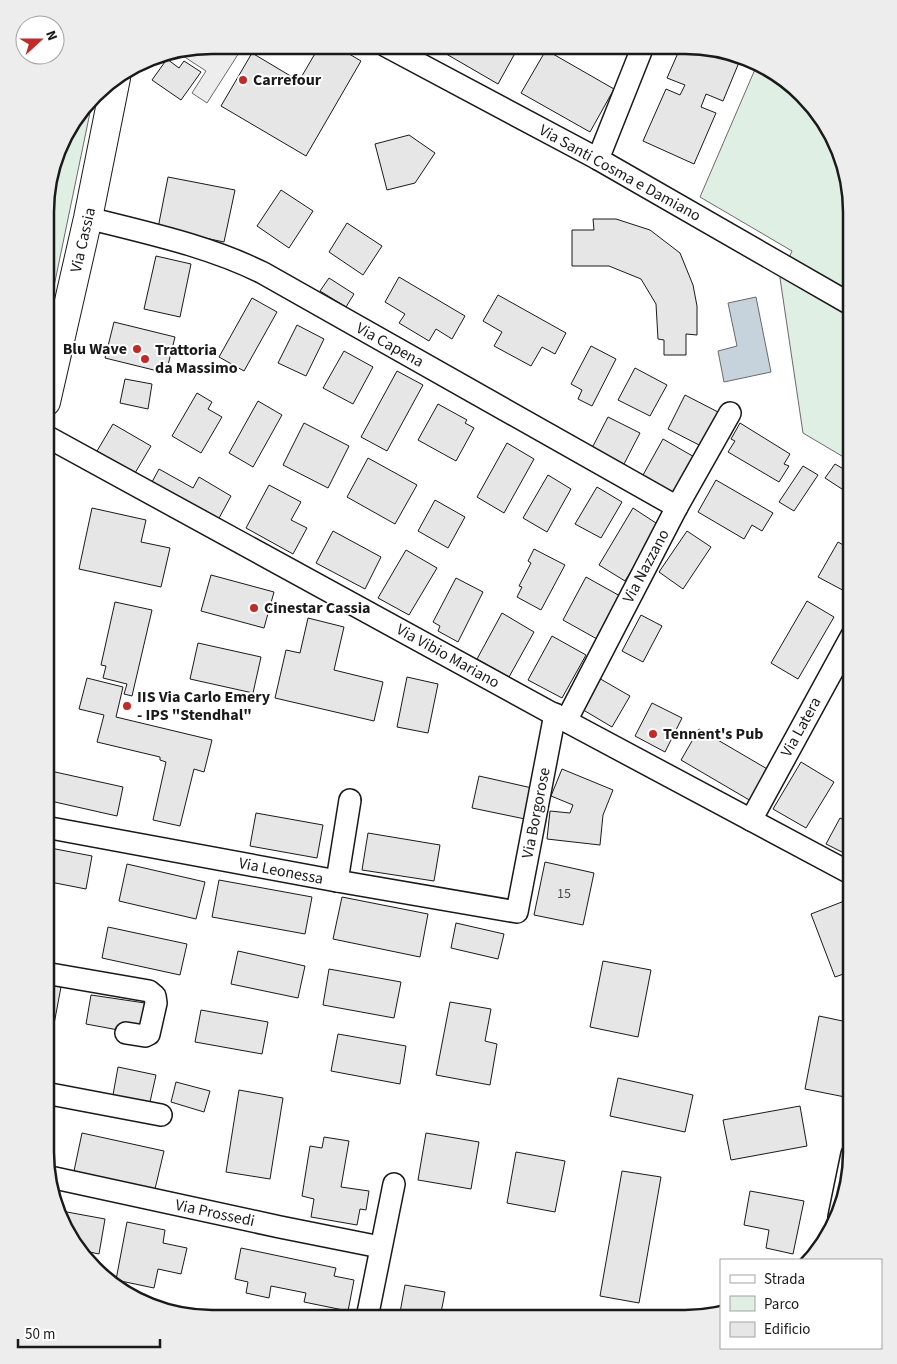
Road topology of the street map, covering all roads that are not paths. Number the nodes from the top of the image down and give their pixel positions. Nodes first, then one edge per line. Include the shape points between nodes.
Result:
1 (401, 54) edge
2 (640, 54) edge
3 (114, 88) edge
4 (598, 159) junction
5 (88, 218) junction
6 (843, 299) edge
7 (54, 367) edge
8 (730, 413) dead end
9 (54, 440) edge
10 (678, 507) junction
11 (843, 651) edge
12 (560, 718) junction
13 (350, 800) dead end
14 (751, 820) junction
15 (54, 828) edge
16 (843, 869) edge
17 (337, 881) junction
18 (517, 912) joint
19 (54, 975) edge
20 (126, 1033) dead end
21 (54, 1095) edge
22 (161, 1115) dead end
23 (56, 1178) edge
24 (394, 1184) dead end
25 (380, 1247) junction
26 (368, 1310) edge

1 - 4 street, Via Santi Cosma e Damiano
2 - 4 street
3 - 5 main road, Via Cassia
4 - 6 street, Via Santi Cosma e Damiano
5 - 7 main road, Via Cassia
5 - 10 street, Via Capena via 244,263
8 - 10 street, Via Nazzano
9 - 12 street, Via Vibio Mariano
10 - 12 street, Via Nazzano
11 - 14 street, Via Latera
12 - 14 street, Via Vibio Mariano
12 - 18 street, Via Borgorose
13 - 17 street
14 - 16 street, Via Vibio Mariano
15 - 17 street, Via Leonessa
17 - 18 street, Via Leonessa
19 - 20 street via 149,991 155,996 156,1003 149,1034
21 - 22 street
23 - 25 street, Via Prossedi
24 - 25 street
25 - 26 street

